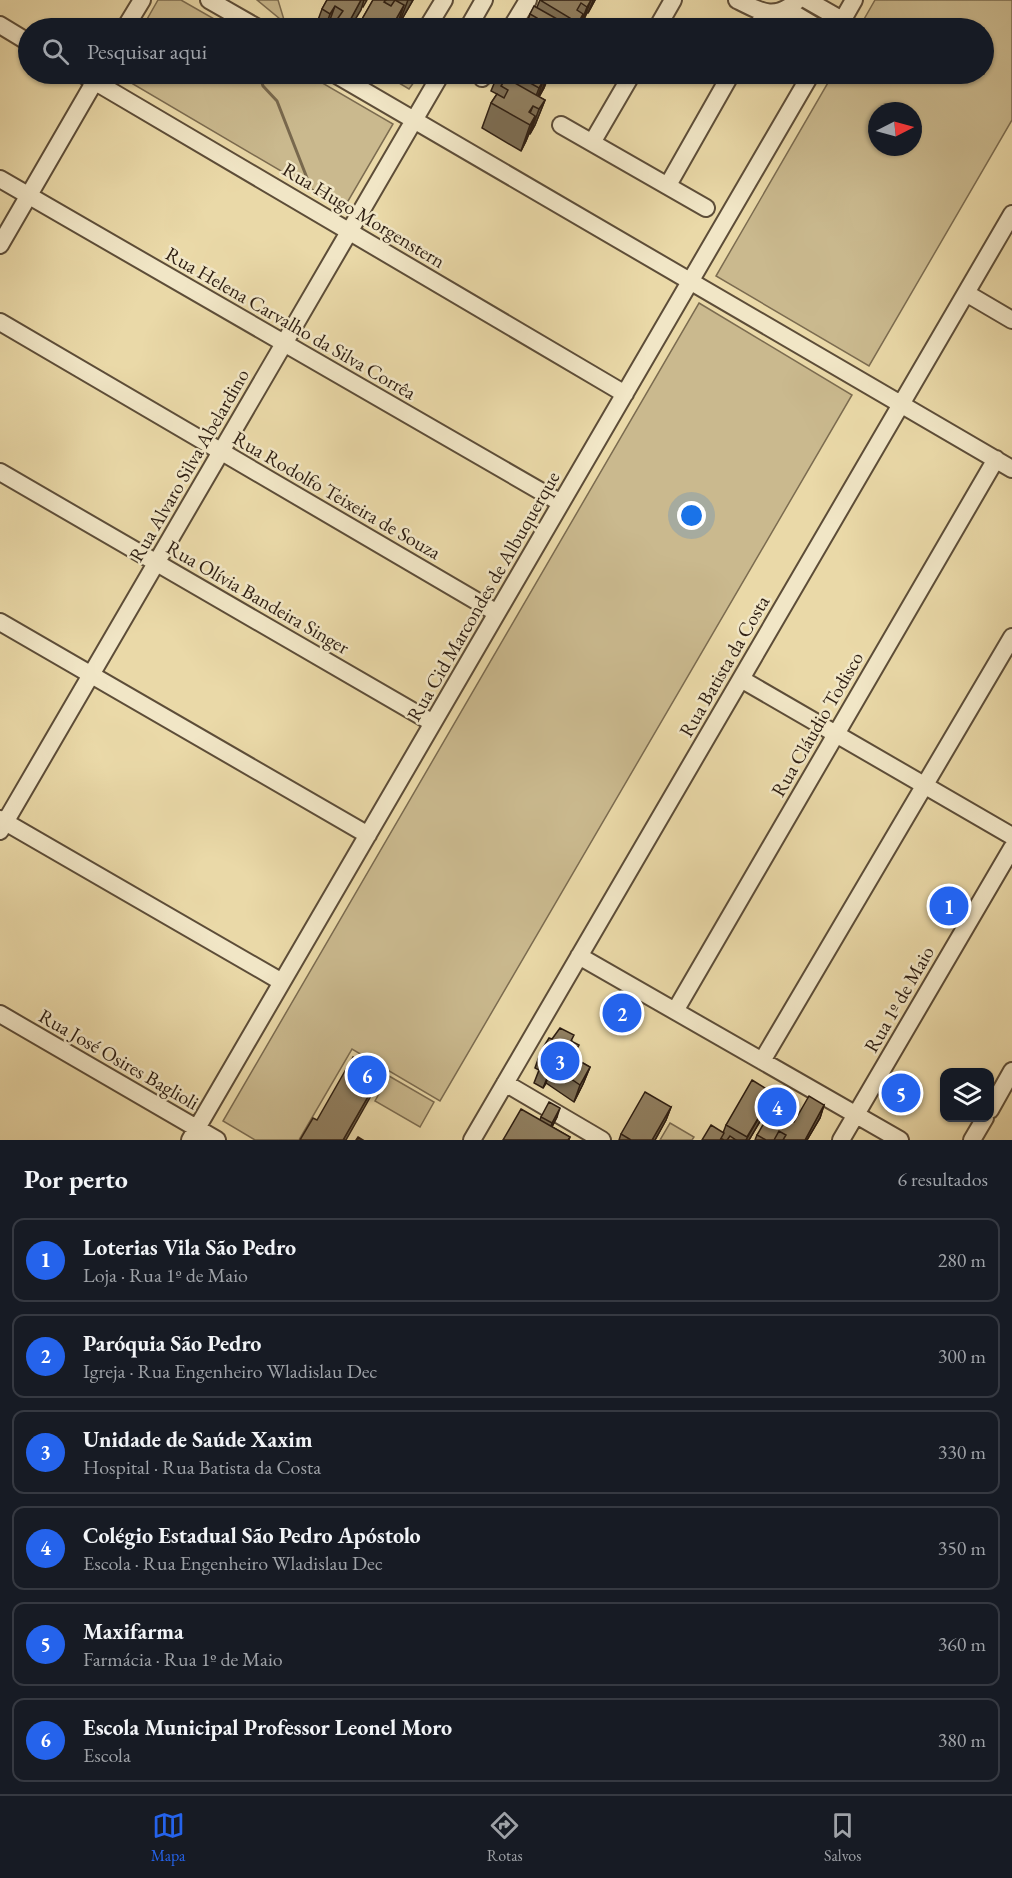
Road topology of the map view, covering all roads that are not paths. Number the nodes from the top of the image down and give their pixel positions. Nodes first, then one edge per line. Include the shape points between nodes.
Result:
1 (142, 0) edge
2 (210, 0) edge
3 (444, 0) edge
4 (484, 0) edge
5 (528, 0) edge
6 (673, 0) edge
7 (737, 0) edge
8 (807, 0) edge
9 (854, 0) edge
10 (792, 5) edge
11 (131, 18) edge
12 (241, 18) edge
13 (434, 18) edge
14 (474, 18) edge
15 (517, 18) edge
16 (663, 18) edge
17 (757, 18) edge
18 (766, 18) edge
19 (807, 18) edge
20 (832, 18) edge
21 (844, 18) edge
22 (0, 25) edge
23 (18, 36) edge
24 (88, 84) edge
25 (105, 84) edge
26 (352, 84) edge
27 (435, 84) edge
28 (626, 84) edge
29 (725, 84) edge
30 (805, 84) edge
31 (414, 120) junction
32 (561, 125) dead end
33 (593, 141) junction
34 (0, 179) edge
35 (668, 185) junction
36 (28, 196) junction
37 (706, 208) dead end
38 (1012, 214) edge
39 (350, 231) junction
40 (0, 245) edge
41 (690, 282) junction
42 (966, 293) junction
43 (1012, 320) edge
44 (0, 322) edge
45 (284, 343) junction
46 (625, 394) junction
47 (900, 406) junction
48 (221, 452) junction
49 (996, 459) junction
50 (1012, 469) edge
51 (0, 472) edge
52 (561, 503) junction
53 (157, 563) junction
54 (497, 613) junction
55 (0, 622) edge
56 (1012, 637) edge
57 (91, 675) junction
58 (741, 679) junction
59 (433, 723) junction
60 (836, 734) junction
61 (925, 785) junction
62 (2, 824) edge
63 (368, 835) junction
64 (1012, 836) edge
65 (1012, 848) edge
66 (579, 956) junction
67 (282, 982) junction
68 (675, 1011) junction
69 (0, 1014) edge
70 (762, 1061) junction
71 (1012, 1071) edge
72 (505, 1083) junction
73 (994, 1103) edge
74 (856, 1115) junction
75 (983, 1122) edge
76 (194, 1134) edge
77 (217, 1140) edge
78 (472, 1140) edge
79 (602, 1140) edge
80 (841, 1140) edge
81 (900, 1140) edge
82 (972, 1140) edge

1 - 11 street
2 - 12 street
3 - 13 street
4 - 14 street
5 - 15 street
6 - 16 street
7 - 17 street
8 - 20 street
9 - 21 street
10 - 18 street
10 - 19 street
22 - 23 street
24 - 36 street
25 - 39 street, Rua Hugo Morgenstern
26 - 31 street
27 - 31 street, Rua Alvaro Silva Abelardino
28 - 33 street
29 - 35 street
30 - 41 street, Rua Cid Marcondes de Albuquerque
31 - 39 street, Rua Alvaro Silva Abelardino
31 - 41 street
32 - 33 street
33 - 35 street
34 - 36 street, Rua Helena Carvalho da Silva Corrêa
35 - 37 street
36 - 40 street
36 - 45 street, Rua Helena Carvalho da Silva Corrêa
38 - 42 street, Rua Batista da Costa
39 - 45 street, Rua Alvaro Silva Abelardino
39 - 46 street, Rua Hugo Morgenstern
41 - 46 street, Rua Cid Marcondes de Albuquerque
41 - 47 street
42 - 43 street
42 - 47 street, Rua Batista da Costa
44 - 48 street, Rua Rodolfo Teixeira de Souza
45 - 48 street, Rua Alvaro Silva Abelardino
45 - 52 street, Rua Helena Carvalho da Silva Corrêa
46 - 52 street, Rua Cid Marcondes de Albuquerque
47 - 49 street
47 - 58 street, Rua Batista da Costa
48 - 53 street, Rua Alvaro Silva Abelardino
48 - 54 street, Rua Rodolfo Teixeira de Souza
49 - 50 street
49 - 60 street, Rua Cláudio Todisco
51 - 53 street, Rua Olívia Bandeira Singer
52 - 54 street, Rua Cid Marcondes de Albuquerque
53 - 57 street, Rua Alvaro Silva Abelardino
53 - 59 street, Rua Olívia Bandeira Singer
54 - 59 street, Rua Cid Marcondes de Albuquerque
55 - 57 street
56 - 61 street
57 - 62 street, Rua Alvaro Silva Abelardino
57 - 63 street
58 - 60 street
58 - 66 street, Rua Batista da Costa
59 - 63 street, Rua Cid Marcondes de Albuquerque
60 - 61 street
60 - 68 street, Rua Cláudio Todisco
61 - 64 street
61 - 70 street
62 - 67 street
63 - 67 street, Rua Cid Marcondes de Albuquerque
65 - 74 street, Rua 1º de Maio
66 - 68 street
66 - 72 street, Rua Batista da Costa
67 - 76 street, Rua Cid Marcondes de Albuquerque
68 - 70 street
69 - 76 street, Rua José Osires Baglioli
70 - 74 street
71 - 73 street
72 - 78 street, Rua Batista da Costa
72 - 79 street
74 - 80 street, Rua 1º de Maio
74 - 81 street
75 - 82 street
76 - 77 street, Rua José Osires Baglioli

